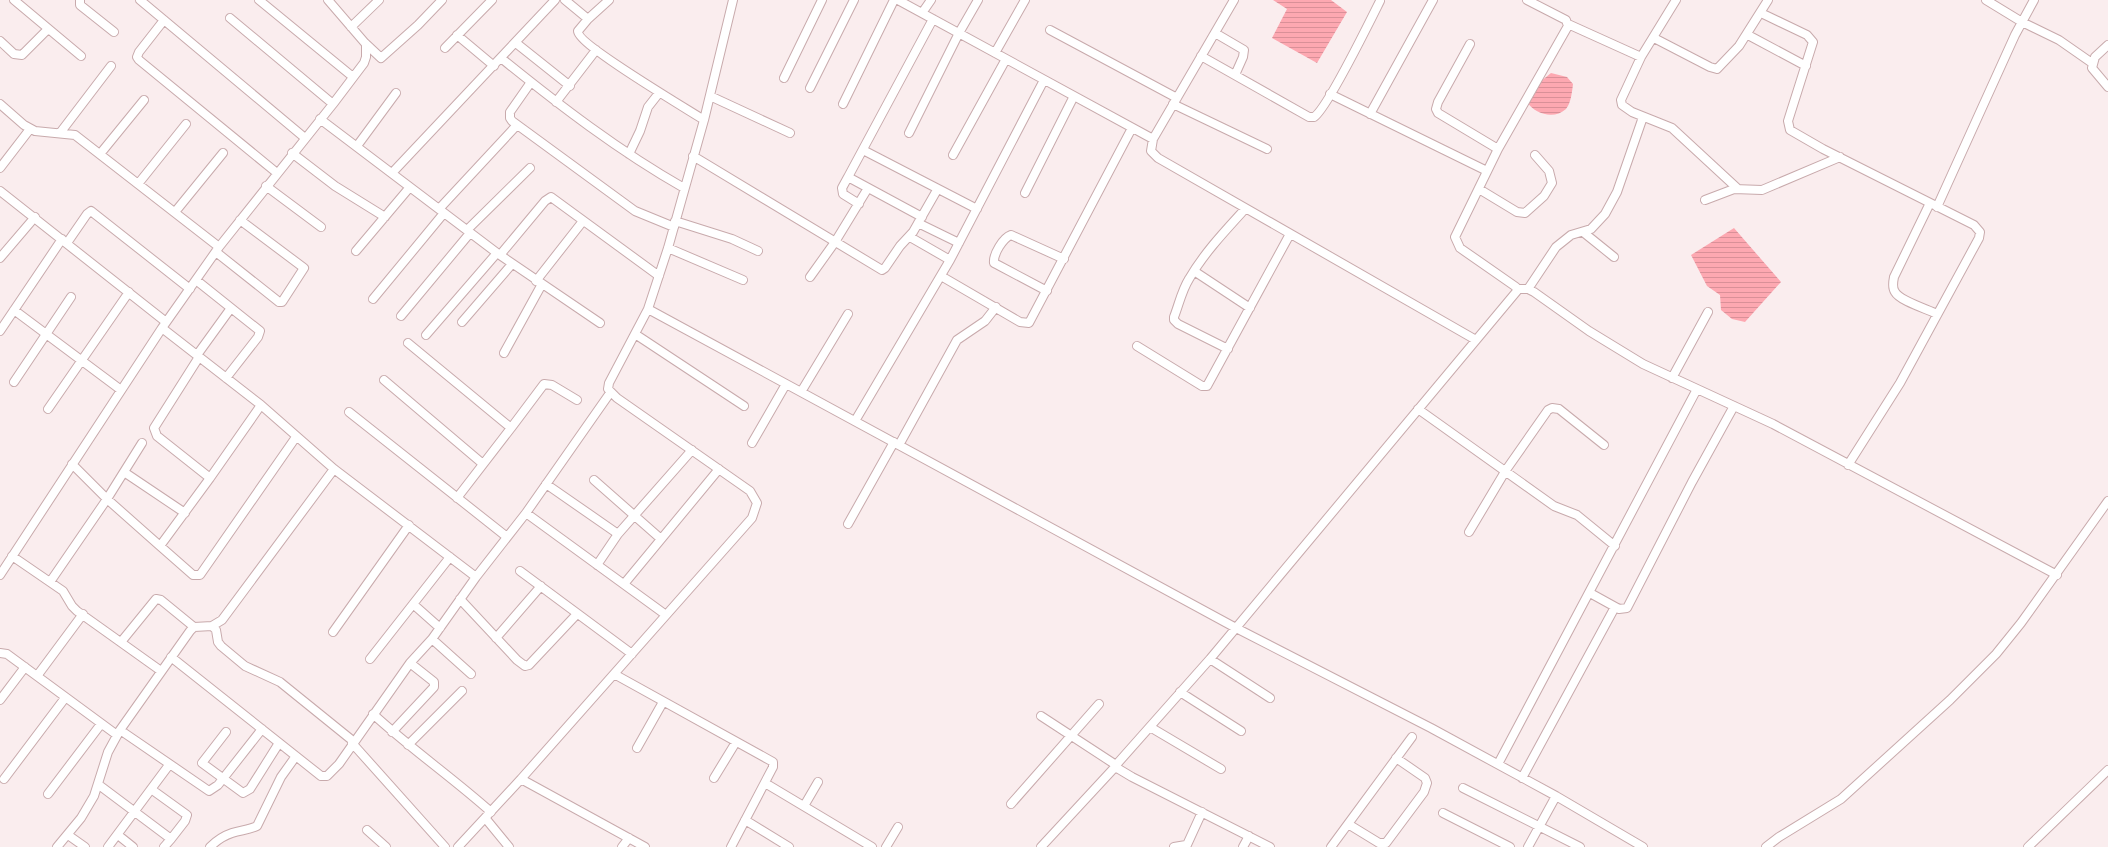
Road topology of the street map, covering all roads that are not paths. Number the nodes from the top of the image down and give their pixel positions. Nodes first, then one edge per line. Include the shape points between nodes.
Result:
1 (14, 0) edge
2 (80, 0) edge
3 (140, 0) edge
4 (259, 0) edge
5 (328, 0) edge
6 (379, 0) edge
7 (442, 0) edge
8 (492, 0) edge
9 (555, 0) edge
10 (565, 0) edge
11 (609, 0) edge
12 (733, 0) edge
13 (822, 0) edge
14 (854, 0) edge
15 (894, 0) edge
16 (898, 0) edge
17 (931, 0) edge
18 (978, 0) edge
19 (1025, 0) edge
20 (1234, 0) edge
21 (1433, 0) edge
22 (1527, 0) edge
23 (1676, 0) edge
24 (1767, 0) edge
25 (1986, 0) edge
26 (2034, 0) edge
27 (1380, 1) dead end
28 (922, 13) junction
29 (1761, 13) junction
30 (230, 18) dead end
31 (588, 19) junction
32 (933, 19) junction
33 (164, 20) junction
34 (2022, 22) junction
35 (1568, 24) junction
36 (351, 27) junction
37 (48, 29) junction
38 (1050, 30) dead end
39 (114, 32) dead end
40 (959, 33) junction
41 (1215, 33) junction
42 (1748, 34) junction
43 (457, 35) junction
44 (1654, 38) junction
45 (0, 41) edge
46 (516, 43) junction
47 (366, 44) junction
48 (1470, 44) dead end
49 (2108, 45) edge
50 (445, 48) dead end
51 (596, 50) junction
52 (995, 53) junction
53 (81, 56) dead end
54 (1201, 56) junction
55 (1641, 57) junction
56 (500, 58) junction
57 (1006, 59) junction
58 (2092, 63) junction
59 (111, 66) dead end
60 (494, 66) junction
61 (1806, 66) junction
62 (1235, 75) junction
63 (353, 77) junction
64 (784, 78) dead end
65 (1044, 80) junction
66 (531, 82) junction
67 (570, 86) junction
68 (2108, 87) edge
69 (810, 88) dead end
70 (396, 93) dead end
71 (659, 93) junction
72 (1330, 94) junction
73 (710, 96) junction
74 (1074, 96) junction
75 (144, 100) dead end
76 (1175, 101) junction
77 (556, 102) junction
78 (0, 104) edge
79 (333, 104) junction
80 (843, 104) dead end
81 (1370, 114) junction
82 (1643, 117) junction
83 (320, 119) junction
84 (704, 120) junction
85 (186, 124) dead end
86 (517, 125) junction
87 (1132, 128) junction
88 (30, 129) junction
89 (60, 133) junction
90 (790, 133) dead end
91 (909, 133) dead end
92 (305, 138) junction
93 (1153, 139) junction
94 (357, 146) junction
95 (1267, 149) dead end
96 (1498, 149) junction
97 (863, 150) junction
98 (223, 153) dead end
99 (292, 153) junction
100 (100, 154) junction
101 (629, 154) junction
102 (1535, 155) dead end
103 (693, 156) junction
104 (953, 156) dead end
105 (1840, 157) junction
106 (0, 168) edge
107 (530, 168) dead end
108 (1487, 171) junction
109 (277, 173) junction
110 (392, 173) junction
111 (848, 177) junction
112 (138, 184) junction
113 (266, 186) junction
114 (410, 187) junction
115 (684, 188) junction
116 (868, 188) junction
117 (1479, 189) junction
118 (1738, 189) junction
119 (937, 190) junction
120 (0, 191) edge
121 (1025, 193) dead end
122 (1705, 200) dead end
123 (859, 204) junction
124 (1933, 205) junction
125 (977, 209) junction
126 (1245, 209) junction
127 (442, 211) junction
128 (175, 212) junction
129 (35, 217) junction
130 (384, 217) junction
131 (240, 220) junction
132 (920, 220) junction
133 (583, 221) junction
134 (674, 224) junction
135 (321, 227) dead end
136 (468, 231) junction
137 (1584, 232) junction
138 (1290, 234) junction
139 (910, 237) junction
140 (65, 241) junction
141 (835, 242) junction
142 (959, 243) junction
143 (668, 248) junction
144 (217, 249) junction
145 (356, 251) dead end
146 (758, 251) dead end
147 (499, 254) junction
148 (1614, 257) dead end
149 (0, 258) edge
150 (1064, 259) junction
151 (950, 260) junction
152 (512, 264) junction
153 (1194, 272) junction
154 (659, 276) junction
155 (941, 276) junction
156 (810, 277) dead end
157 (196, 280) junction
158 (743, 280) dead end
159 (539, 283) junction
160 (1517, 288) junction
161 (190, 289) junction
162 (1528, 289) junction
163 (1047, 291) junction
164 (128, 292) junction
165 (71, 297) dead end
166 (373, 299) dead end
167 (231, 308) junction
168 (996, 308) junction
169 (1250, 308) junction
170 (648, 309) junction
171 (14, 310) junction
172 (1708, 312) dead end
173 (848, 314) dead end
174 (1937, 314) junction
175 (401, 316) dead end
176 (462, 322) dead end
177 (600, 323) dead end
178 (164, 325) junction
179 (0, 331) edge
180 (46, 334) junction
181 (635, 334) junction
182 (426, 335) dead end
183 (1476, 340) junction
184 (408, 343) dead end
185 (1137, 346) dead end
186 (1228, 349) junction
187 (504, 353) dead end
188 (198, 356) junction
189 (81, 360) junction
190 (226, 378) junction
191 (1672, 378) junction
192 (384, 380) dead end
193 (14, 382) dead end
194 (786, 384) junction
195 (1697, 389) junction
196 (121, 390) junction
197 (801, 392) junction
198 (610, 393) junction
199 (577, 400) dead end
200 (260, 405) junction
201 (744, 406) dead end
202 (1734, 406) junction
203 (48, 409) dead end
204 (1418, 409) junction
205 (349, 412) dead end
206 (855, 421) junction
207 (511, 428) junction
208 (296, 437) junction
209 (142, 443) dead end
210 (752, 443) dead end
211 (896, 444) junction
212 (1604, 445) dead end
213 (692, 450) junction
214 (72, 464) junction
215 (483, 464) junction
216 (1848, 465) junction
217 (334, 469) junction
218 (719, 469) junction
219 (1506, 470) junction
220 (124, 472) junction
221 (210, 478) junction
222 (594, 480) dead end
223 (546, 484) junction
224 (458, 498) junction
225 (106, 499) junction
226 (2108, 502) edge
227 (185, 513) junction
228 (526, 513) junction
229 (635, 515) junction
230 (848, 524) dead end
231 (409, 526) junction
232 (1469, 532) dead end
233 (618, 534) junction
234 (507, 538) junction
235 (661, 539) junction
236 (160, 546) junction
237 (1614, 546) junction
238 (12, 556) junction
239 (450, 557) junction
240 (597, 565) junction
241 (520, 571) dead end
242 (0, 575) edge
243 (2057, 575) junction
244 (476, 577) junction
245 (50, 582) junction
246 (624, 584) junction
247 (541, 586) junction
248 (1590, 593) junction
249 (460, 599) junction
250 (413, 604) junction
251 (1615, 607) junction
252 (83, 614) junction
253 (577, 614) junction
254 (666, 615) junction
255 (212, 626) junction
256 (194, 627) junction
257 (440, 628) junction
258 (1236, 628) junction
259 (333, 632) dead end
260 (496, 638) junction
261 (432, 639) junction
262 (121, 642) junction
263 (0, 653) edge
264 (632, 654) junction
265 (172, 657) junction
266 (370, 659) dead end
267 (1210, 659) junction
268 (410, 663) junction
269 (25, 667) junction
270 (162, 671) junction
271 (471, 674) dead end
272 (614, 674) junction
273 (37, 676) junction
274 (462, 691) dead end
275 (1180, 692) junction
276 (65, 698) junction
277 (1270, 698) dead end
278 (0, 700) edge
279 (663, 702) junction
280 (1099, 704) dead end
281 (373, 714) junction
282 (1041, 716) dead end
283 (101, 724) junction
284 (1150, 727) junction
285 (262, 728) junction
286 (226, 732) dead end
287 (392, 732) junction
288 (1241, 732) dead end
289 (119, 733) junction
290 (1071, 736) junction
291 (1412, 737) dead end
292 (279, 742) junction
293 (353, 742) junction
294 (736, 742) junction
295 (408, 746) junction
296 (637, 748) dead end
297 (296, 756) junction
298 (1396, 758) junction
299 (169, 764) junction
300 (1498, 764) junction
301 (1116, 766) junction
302 (1221, 769) dead end
303 (2108, 771) edge
304 (714, 778) dead end
305 (1522, 778) junction
306 (4, 779) dead end
307 (222, 779) junction
308 (521, 779) junction
309 (765, 782) junction
310 (818, 782) dead end
311 (99, 785) junction
312 (1463, 788) dead end
313 (151, 790) junction
314 (48, 794) dead end
315 (1556, 796) junction
316 (1011, 804) dead end
317 (804, 806) junction
318 (135, 812) junction
319 (491, 812) junction
320 (1202, 812) junction
321 (1443, 813) dead end
322 (486, 819) junction
323 (745, 820) junction
324 (1348, 824) junction
325 (898, 827) dead end
326 (1539, 827) junction
327 (367, 830) dead end
328 (68, 835) junction
329 (118, 835) junction
330 (1249, 836) junction
331 (171, 838) junction
332 (629, 838) junction
333 (1186, 846) edge
334 (57, 847) edge
335 (85, 847) edge
336 (108, 847) edge
337 (133, 847) edge
338 (164, 847) edge
339 (210, 847) edge
340 (386, 847) edge
341 (445, 847) edge
342 (458, 847) edge
343 (509, 847) edge
344 (622, 847) edge
345 (645, 847) edge
346 (731, 847) edge
347 (789, 847) edge
348 (872, 847) edge
349 (886, 847) edge
350 (1041, 847) edge
351 (1174, 847) edge
352 (1243, 847) edge
353 (1270, 847) edge
354 (1331, 847) edge
355 (1510, 847) edge
356 (1528, 847) edge
357 (1580, 847) edge
358 (1643, 847) edge
359 (1766, 847) edge
360 (2028, 847) edge

1 - 37 street
2 - 39 street via 80,5
3 - 33 street
4 - 63 street
5 - 36 street
6 - 36 street
7 - 47 street via 383,57 379,57
8 - 43 street
9 - 46 street
10 - 31 street
11 - 31 street
12 - 73 street
13 - 64 street
14 - 69 street
15 - 80 street
16 - 28 street
17 - 28 street
18 - 40 street
19 - 52 street
20 - 41 street
21 - 81 street
22 - 35 street via 1566,20
23 - 44 street
24 - 29 street
25 - 34 street
26 - 34 street
27 - 72 street
28 - 32 street
29 - 42 street
29 - 61 street via 1812,38 1813,46
30 - 79 street
31 - 51 street via 577,34
32 - 40 street
32 - 97 street
33 - 92 street
33 - 109 street via 139,52 139,60
34 - 58 street via 2059,40
34 - 124 street
35 - 55 street
35 - 96 street
36 - 47 street
37 - 45 street via 22,55 14,54
37 - 53 street
38 - 76 street
40 - 52 street
40 - 91 street
41 - 54 street
41 - 62 street via 1244,50
42 - 44 street via 1717,69
42 - 61 street
43 - 50 street
43 - 60 street
44 - 55 street
46 - 56 street
46 - 67 street
47 - 63 street via 365,60
48 - 96 street via 1436,109 1438,113
49 - 58 street via 2094,57
51 - 67 street
51 - 71 street
52 - 57 street
54 - 62 street
54 - 76 street
55 - 82 street via 1621,103
56 - 60 street
56 - 66 street
57 - 65 street
57 - 104 street
58 - 68 street via 2092,68
59 - 89 street
60 - 110 street
61 - 105 street via 1788,126 1796,134
62 - 72 street via 1309,117 1318,115
63 - 79 street
65 - 74 street
65 - 125 street
66 - 77 street
66 - 86 street via 510,112 510,118
67 - 77 street
70 - 94 street
71 - 84 street
71 - 101 street via 648,107
72 - 81 street
73 - 84 street
73 - 90 street
74 - 87 street
74 - 121 street
75 - 100 street
76 - 93 street
76 - 95 street
77 - 101 street
78 - 88 street
79 - 83 street
81 - 108 street
82 - 118 street via 1672,128
82 - 137 street via 1617,192 1605,214 1591,229
83 - 92 street
83 - 94 street
84 - 103 street
85 - 112 street
86 - 127 street
86 - 134 street via 635,211
87 - 93 street
87 - 150 street
88 - 89 street via 40,133
88 - 106 street
89 - 100 street via 75,135
92 - 99 street
93 - 126 street via 1151,151 1158,158
94 - 110 street
96 - 108 street
97 - 111 street
97 - 119 street
98 - 128 street
99 - 109 street
99 - 130 street via 335,186
100 - 112 street
101 - 115 street
102 - 117 street via 1549,171 1552,183 1544,196 1525,213 1517,212
103 - 115 street
103 - 141 street
105 - 118 street via 1762,190
105 - 124 street
107 - 136 street
108 - 117 street
109 - 113 street
110 - 114 street
111 - 116 street
111 - 123 street via 842,188 843,194
112 - 128 street
113 - 131 street
113 - 135 street
114 - 127 street
114 - 130 street
115 - 134 street
116 - 123 street
116 - 132 street
117 - 160 street via 1456,233 1456,241 1460,248
118 - 122 street
119 - 125 street
119 - 132 street
120 - 129 street
123 - 141 street
124 - 174 street via 1894,277 1893,287 1900,297
124 - 174 street via 1974,225 1980,232
125 - 142 street
126 - 138 street
126 - 153 street via 1210,249
127 - 136 street
127 - 166 street
128 - 144 street
129 - 140 street
129 - 149 street
130 - 145 street
131 - 144 street
131 - 144 street via 304,268 282,302
132 - 139 street
132 - 142 street
133 - 147 street via 556,200 548,198
133 - 154 street
133 - 159 street
134 - 143 street
134 - 146 street via 732,239
136 - 147 street
136 - 175 street
137 - 148 street
137 - 162 street via 1571,235 1556,247
138 - 169 street
138 - 183 street
139 - 141 street via 882,270
139 - 151 street
140 - 161 street via 91,211
140 - 164 street
140 - 171 street
141 - 156 street
142 - 151 street
143 - 154 street
143 - 158 street
144 - 157 street
147 - 152 street
147 - 182 street
150 - 163 street
150 - 163 street via 1011,235 994,256 994,263
151 - 155 street
152 - 159 street
152 - 176 street
153 - 169 street
153 - 186 street via 1185,286 1174,320
154 - 170 street
155 - 168 street
155 - 206 street
157 - 161 street
157 - 167 street
159 - 177 street
159 - 187 street
160 - 162 street
160 - 183 street
161 - 178 street
162 - 191 street via 1614,348
163 - 168 street via 1029,323 1020,322
164 - 178 street
164 - 189 street
165 - 180 street
167 - 188 street
167 - 190 street via 258,328 260,333
168 - 211 street via 985,321 957,340
169 - 186 street
170 - 181 street
170 - 194 street
171 - 179 street
171 - 180 street
172 - 191 street
173 - 197 street
174 - 216 street via 1900,383
178 - 188 street
178 - 196 street
180 - 189 street
180 - 193 street
181 - 198 street via 609,383
181 - 201 street
183 - 204 street
184 - 207 street
185 - 186 street via 1205,387
188 - 190 street
188 - 221 street via 154,428 157,436
189 - 196 street
189 - 203 street
190 - 200 street
191 - 195 street
192 - 215 street
194 - 197 street
194 - 210 street
195 - 202 street
195 - 237 street
196 - 214 street
197 - 206 street
198 - 213 street
198 - 223 street
199 - 207 street via 552,385 544,384
200 - 208 street
200 - 221 street
202 - 216 street
202 - 251 street via 1627,608 1624,610
204 - 219 street
204 - 258 street
205 - 224 street
206 - 211 street
207 - 215 street
208 - 217 street
208 - 236 street via 200,575 193,576
209 - 220 street
211 - 230 street
211 - 258 street
212 - 219 street via 1559,409 1552,408 1548,410
213 - 218 street
213 - 229 street
214 - 225 street
214 - 238 street
215 - 224 street
216 - 243 street
217 - 231 street
217 - 255 street via 222,620
218 - 235 street
218 - 254 street via 750,491 757,502 756,510 752,518
219 - 232 street
219 - 237 street via 1554,506 1577,515
220 - 225 street
220 - 227 street
221 - 227 street
222 - 229 street
223 - 228 street
223 - 233 street
224 - 234 street
225 - 236 street
225 - 245 street
226 - 243 street
227 - 236 street
228 - 234 street
228 - 240 street
229 - 233 street
229 - 235 street
231 - 239 street
231 - 259 street
233 - 240 street
234 - 244 street
235 - 246 street
237 - 248 street
238 - 242 street
238 - 245 street
239 - 244 street
239 - 250 street
240 - 246 street
241 - 247 street
243 - 359 street via 1996,654 1950,700 1841,799
244 - 249 street
245 - 252 street via 63,591 72,606
246 - 254 street
247 - 253 street
247 - 260 street
248 - 251 street
248 - 300 street
249 - 257 street
249 - 260 street
250 - 257 street
250 - 266 street
251 - 305 street
252 - 262 street
252 - 273 street
253 - 260 street via 529,665 521,664
253 - 264 street
254 - 264 street
255 - 256 street
255 - 293 street via 216,630 218,642 245,666 280,682
256 - 262 street via 162,600 156,599
256 - 265 street
257 - 261 street
258 - 267 street
258 - 300 street
261 - 268 street
261 - 271 street
262 - 270 street
263 - 269 street via 6,654
264 - 272 street
265 - 270 street
265 - 285 street
267 - 275 street
267 - 277 street
268 - 281 street
268 - 287 street via 434,682 434,687
269 - 273 street
269 - 278 street
270 - 289 street
272 - 279 street
272 - 308 street
273 - 276 street
274 - 295 street
275 - 284 street
275 - 288 street
276 - 283 street
276 - 306 street
279 - 294 street
279 - 296 street
280 - 290 street
281 - 287 street
281 - 293 street
282 - 290 street
283 - 289 street
283 - 314 street
284 - 301 street
284 - 302 street
285 - 292 street
285 - 307 street
286 - 307 street via 202,763
287 - 295 street
289 - 299 street
289 - 311 street via 108,752
290 - 301 street
290 - 316 street
291 - 298 street
292 - 297 street
292 - 307 street via 247,792 238,791
293 - 297 street via 339,764 327,776 321,776
293 - 341 street
294 - 304 street
294 - 309 street via 773,762
295 - 319 street via 455,780
297 - 339 street via 278,782 257,826 232,833
298 - 324 street
298 - 324 street via 1425,778 1427,783 1424,792 1386,843 1379,844
299 - 307 street via 209,791
299 - 313 street
300 - 305 street
301 - 320 street via 1132,777
301 - 350 street
303 - 360 street
305 - 315 street
308 - 319 street
308 - 332 street
309 - 317 street
309 - 323 street
310 - 317 street
311 - 318 street
311 - 328 street via 81,818
312 - 326 street
313 - 318 street
313 - 331 street via 187,815
315 - 326 street
315 - 358 street
317 - 348 street
318 - 329 street
318 - 331 street
319 - 322 street
320 - 330 street
320 - 333 street
321 - 355 street
322 - 342 street
322 - 343 street
323 - 346 street
323 - 347 street
324 - 354 street
325 - 349 street
326 - 356 street
326 - 357 street
327 - 340 street
328 - 334 street
328 - 335 street
329 - 336 street
329 - 337 street
330 - 352 street
330 - 353 street
331 - 338 street
332 - 344 street
332 - 345 street
333 - 351 street

